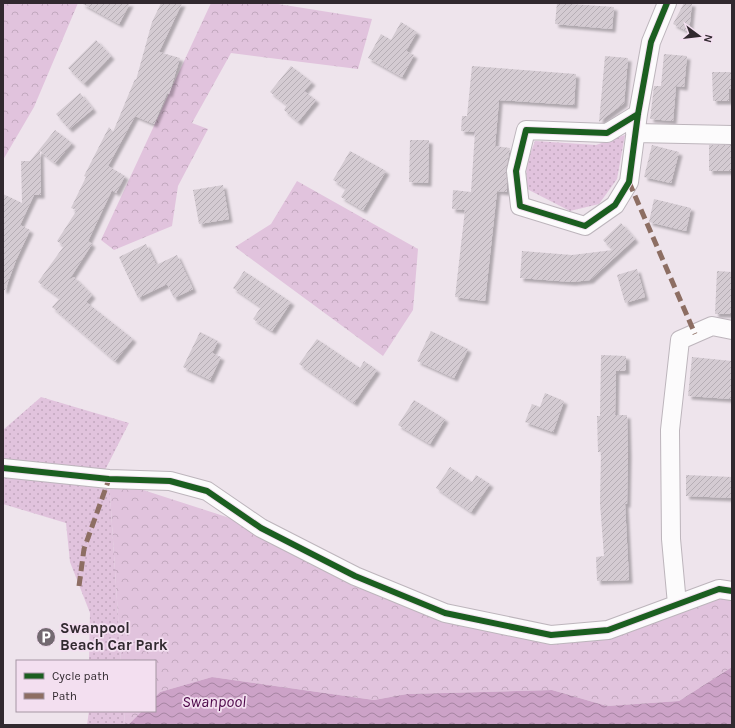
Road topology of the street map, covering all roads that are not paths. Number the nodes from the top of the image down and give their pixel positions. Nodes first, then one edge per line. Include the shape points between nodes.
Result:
1 (667, 3) edge
2 (638, 114) junction
3 (635, 133) junction
4 (732, 135) edge
5 (732, 330) edge
6 (3, 468) edge
7 (732, 591) edge
8 (677, 604) junction

1 - 2 street via 651,42
2 - 3 street
2 - 3 street via 607,133 526,130 516,171 520,206 585,226 615,205 629,182
3 - 4 street
5 - 8 street via 712,326 680,340 670,430 671,539
6 - 8 street via 109,479 170,481 207,491 261,528 356,576 445,614 551,635 608,630
7 - 8 street via 719,589

